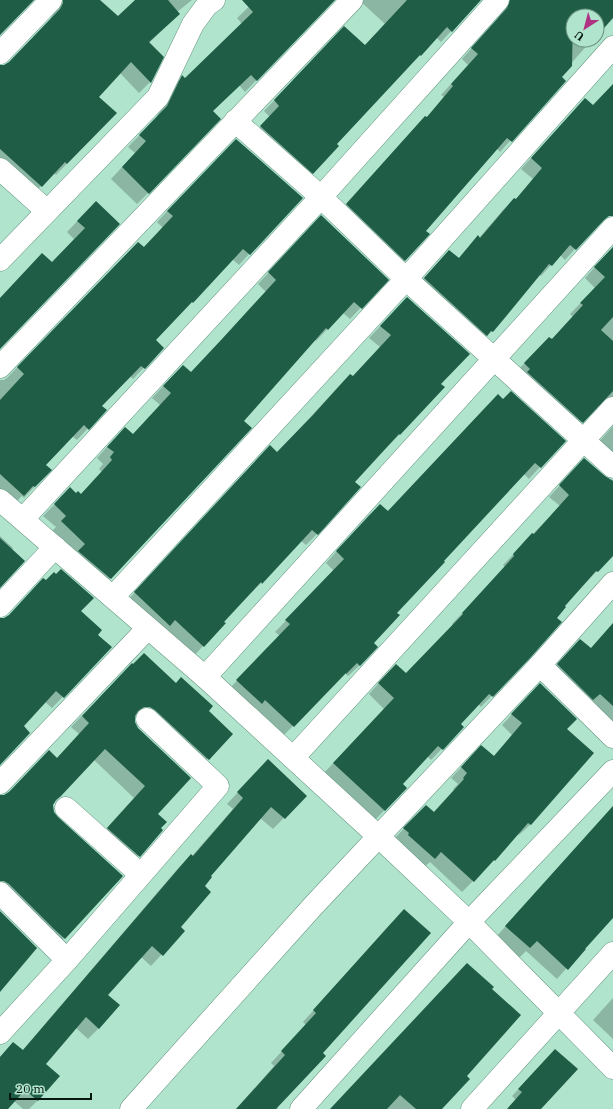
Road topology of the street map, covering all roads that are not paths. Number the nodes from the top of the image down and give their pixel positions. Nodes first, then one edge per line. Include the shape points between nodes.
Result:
1 (51, 0) edge
2 (214, 0) edge
3 (352, 0) edge
4 (498, 0) edge
5 (613, 47) edge
6 (0, 53) edge
7 (235, 121) junction
8 (0, 169) edge
9 (321, 197) junction
10 (47, 211) junction
11 (613, 228) edge
12 (0, 260) edge
13 (406, 279) junction
14 (494, 358) junction
15 (0, 367) edge
16 (613, 408) edge
17 (584, 440) junction
18 (613, 467) edge
19 (0, 500) edge
20 (23, 519) junction
21 (55, 547) junction
22 (613, 583) edge
23 (114, 597) junction
24 (0, 606) edge
25 (148, 628) junction
26 (540, 666) junction
27 (205, 677) junction
28 (147, 719) dead end
29 (613, 737) edge
30 (294, 758) junction
31 (613, 771) edge
32 (0, 782) edge
33 (66, 808) dead end
34 (378, 837) junction
35 (140, 874) junction
36 (0, 893) edge
37 (469, 922) junction
38 (613, 953) edge
39 (67, 960) junction
40 (558, 1012) junction
41 (0, 1034) edge
42 (613, 1068) edge
43 (131, 1109) edge
44 (301, 1109) edge
45 (472, 1109) edge

1 - 6 street
2 - 10 street via 193,24 158,97
3 - 7 street
4 - 9 street
5 - 13 street
7 - 9 street
7 - 15 street
8 - 10 street
9 - 13 street
9 - 20 street
10 - 12 street
11 - 14 street
13 - 14 street
13 - 23 street
14 - 17 street
14 - 27 street
16 - 17 street
17 - 18 street
17 - 30 street
19 - 20 street
20 - 21 street
21 - 23 street
21 - 24 street
22 - 26 street
23 - 25 street
25 - 27 street
25 - 32 street
26 - 29 street
26 - 34 street
27 - 30 street
28 - 35 street via 218,786
30 - 34 street
31 - 37 street
33 - 35 street
34 - 37 street
34 - 43 street
35 - 39 street
36 - 39 street
37 - 40 street
37 - 44 street
38 - 40 street
39 - 41 street
40 - 42 street
40 - 45 street

